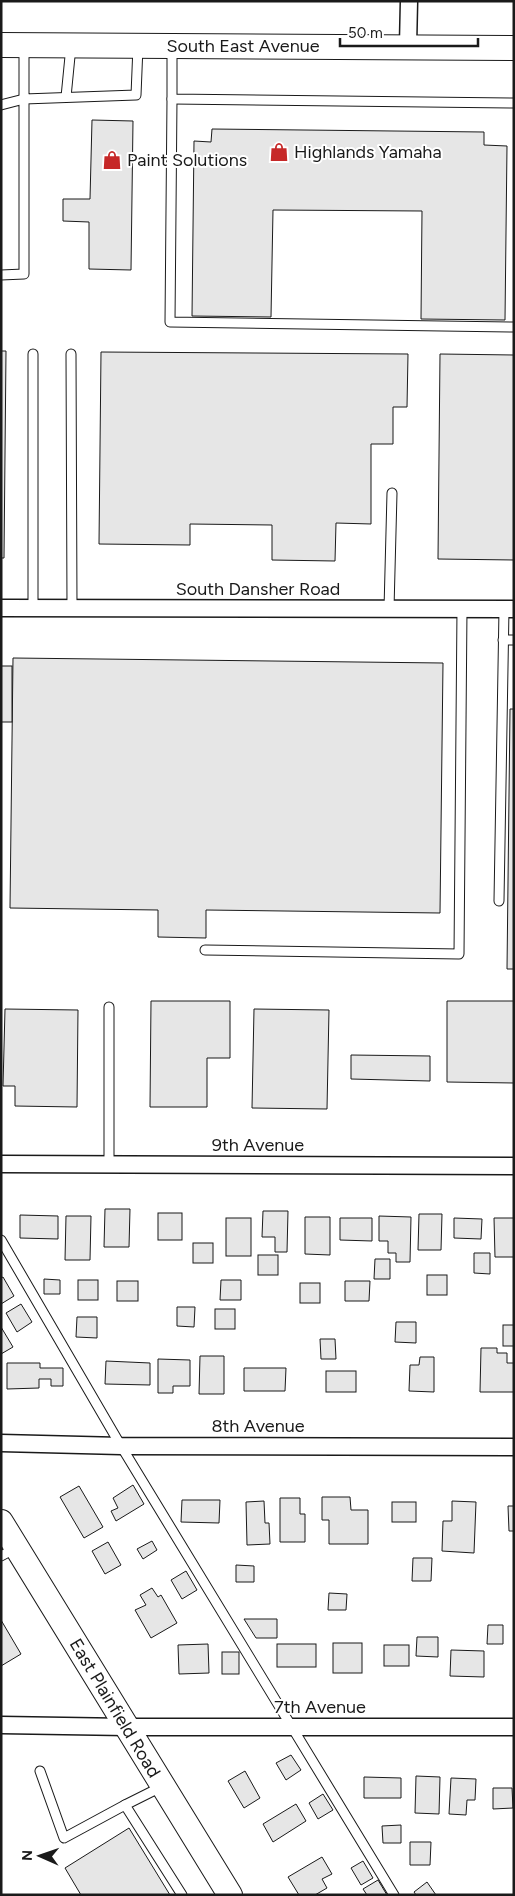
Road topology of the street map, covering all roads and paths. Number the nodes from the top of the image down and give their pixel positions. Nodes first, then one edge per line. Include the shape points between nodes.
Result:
1 (409, 1) edge
2 (13, 45) edge
3 (71, 46) junction
4 (138, 46) junction
5 (172, 46) junction
6 (408, 46) junction
7 (514, 48) edge
8 (66, 98) junction
9 (24, 99) junction
10 (172, 99) junction
11 (514, 103) edge
12 (1, 105) edge
13 (1, 275) edge
14 (514, 327) edge
15 (33, 354) dead end
16 (71, 354) dead end
17 (392, 493) dead end
18 (1, 608) edge
19 (33, 608) junction
20 (72, 608) junction
21 (389, 609) junction
22 (462, 609) junction
23 (509, 609) edge
24 (503, 640) junction
25 (514, 640) edge
26 (499, 901) dead end
27 (205, 950) dead end
28 (109, 1007) dead end
29 (1, 1164) edge
30 (109, 1165) junction
31 (514, 1166) edge
32 (1, 1240) edge
33 (1, 1443) edge
34 (121, 1446) junction
35 (514, 1447) edge
36 (1, 1522) edge
37 (9, 1552) edge
38 (1, 1725) edge
39 (127, 1727) junction
40 (292, 1727) junction
41 (514, 1727) edge
42 (40, 1770) dead end
43 (163, 1786) junction
44 (125, 1806) junction
45 (182, 1895) edge
46 (230, 1895) edge
47 (394, 1895) edge

1 - 6 street
2 - 3 main road, South East Avenue
2 - 9 lane
3 - 4 main road, South East Avenue
3 - 8 lane
4 - 5 main road, South East Avenue
4 - 8 lane via 136,95
5 - 6 main road, South East Avenue
5 - 10 lane
6 - 7 main road, South East Avenue
8 - 9 lane
9 - 12 lane
9 - 13 lane via 24,274
10 - 11 lane
10 - 14 lane via 170,322
15 - 19 lane
16 - 20 lane
17 - 21 lane
18 - 19 street, South Dansher Road
19 - 20 street, South Dansher Road
20 - 21 street, South Dansher Road
21 - 22 street, South Dansher Road
22 - 23 street, South Dansher Road
22 - 27 lane via 459,954
23 - 24 lane
24 - 25 lane
24 - 26 lane
28 - 30 lane
29 - 30 street, 9th Avenue
30 - 31 street, 9th Avenue
32 - 34 lane
33 - 34 street, 8th Avenue
34 - 35 street, 8th Avenue
34 - 40 lane
36 - 37 main road, East Plainfield Road
37 - 39 main road, East Plainfield Road
38 - 39 street, 7th Avenue
39 - 40 street, 7th Avenue
39 - 43 main road, East Plainfield Road
40 - 41 street, 7th Avenue
40 - 47 lane
42 - 44 lane via 64,1838
43 - 44 lane
43 - 46 main road, East Plainfield Road
44 - 45 lane

